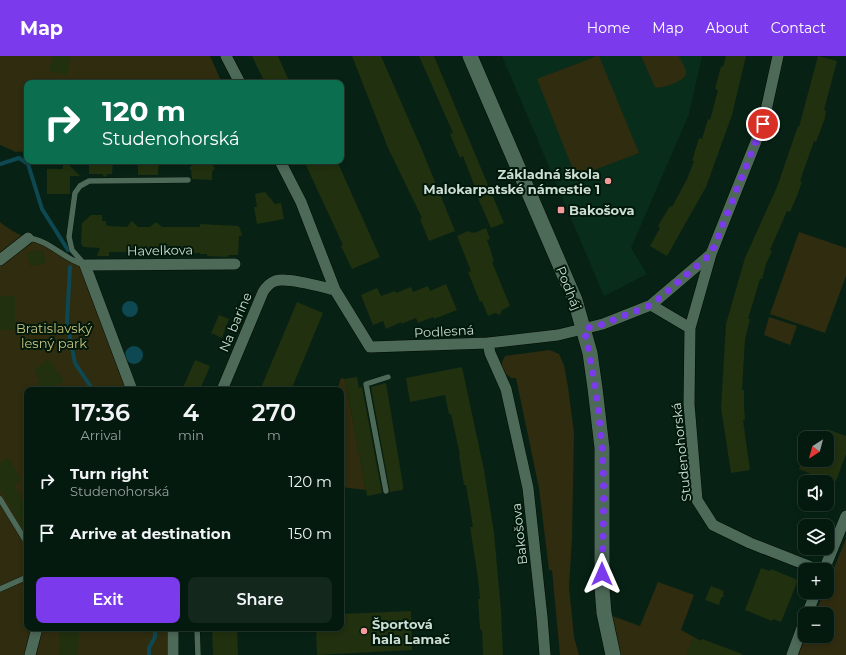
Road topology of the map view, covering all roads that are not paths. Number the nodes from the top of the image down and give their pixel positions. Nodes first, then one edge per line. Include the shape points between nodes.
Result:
1 (226, 56) edge
2 (470, 56) edge
3 (778, 56) edge
4 (238, 80) edge
5 (282, 164) edge
6 (188, 180) dead end
7 (28, 238) joint
8 (711, 254) junction
9 (0, 260) edge
10 (234, 264) dead end
11 (85, 265) junction
12 (335, 290) junction
13 (651, 305) junction
14 (690, 328) junction
15 (584, 329) junction
16 (488, 343) junction
17 (388, 377) dead end
18 (131, 387) edge
19 (223, 387) edge
20 (386, 491) dead end
21 (0, 498) edge
22 (846, 516) edge
23 (24, 538) edge
24 (801, 563) edge
25 (827, 563) edge
26 (24, 578) edge
27 (0, 589) edge
28 (36, 631) edge
29 (173, 631) edge
30 (197, 631) edge
31 (798, 639) edge
32 (30, 655) edge
33 (173, 655) edge
34 (198, 655) edge
35 (545, 655) edge
36 (612, 655) edge
37 (792, 655) edge

1 - 4 street
2 - 15 street, Podháj via 575,300
3 - 8 street, Studenohorská via 763,124
5 - 12 street via 301,202
6 - 11 lane via 89,181 80,186 76,194 69,237 72,250
7 - 9 street
7 - 11 lane, Havelkova via 44,242 75,263
8 - 13 street, Studenohorská
8 - 14 street, Studenohorská
10 - 11 street, Havelkova
11 - 18 street
12 - 16 street, Podlesná via 370,347
12 - 19 street, Na barine via 288,280 268,285
13 - 14 street
13 - 15 street, Studenohorská
14 - 24 street, Studenohorská via 689,404 697,500 712,525
15 - 16 street, Podlesná via 558,335
15 - 36 street, Podháj via 590,353 602,448 602,588
16 - 35 street, Bakošova via 490,354 506,389 528,488
17 - 20 lane via 366,384
21 - 23 lane
22 - 25 street
26 - 27 lane
28 - 32 street
29 - 33 street
30 - 34 lane
31 - 37 street

